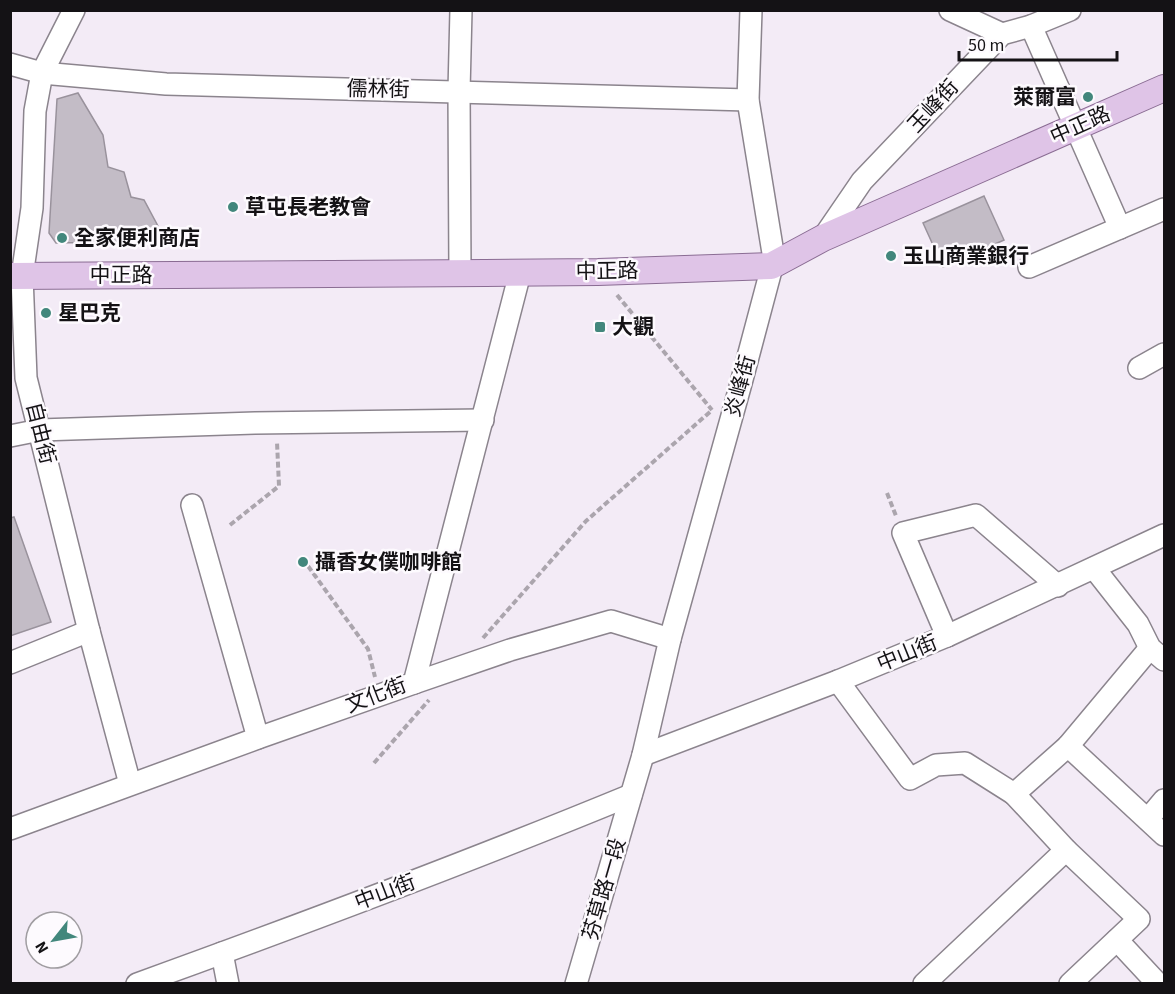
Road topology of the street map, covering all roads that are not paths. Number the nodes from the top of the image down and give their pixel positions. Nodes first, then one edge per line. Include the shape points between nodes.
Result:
1 (74, 10) edge
2 (461, 10) edge
3 (751, 10) edge
4 (950, 10) edge
5 (1070, 10) edge
6 (1031, 26) junction
7 (1002, 34) junction
8 (10, 64) edge
9 (42, 73) junction
10 (1164, 88) edge
11 (459, 91) junction
12 (748, 100) junction
13 (1076, 127) junction
14 (1164, 209) edge
15 (1120, 228) junction
16 (823, 238) junction
17 (771, 266) junction
18 (1029, 267) dead end
19 (460, 273) junction
20 (520, 273) junction
21 (16, 276) edge
22 (1164, 354) edge
23 (1139, 368) dead end
24 (483, 420) junction
25 (40, 430) junction
26 (10, 436) edge
27 (192, 506) dead end
28 (1164, 535) edge
29 (1094, 568) junction
30 (1058, 585) junction
31 (89, 631) junction
32 (947, 636) junction
33 (670, 639) junction
34 (1157, 654) edge
35 (10, 663) edge
36 (838, 681) junction
37 (414, 683) junction
38 (258, 738) junction
39 (1068, 746) junction
40 (643, 755) junction
41 (130, 784) junction
42 (1014, 794) junction
43 (631, 795) junction
44 (1164, 800) edge
45 (1148, 819) junction
46 (10, 829) edge
47 (1164, 835) edge
48 (1066, 850) junction
49 (1117, 940) junction
50 (222, 953) junction
51 (137, 984) edge
52 (228, 984) edge
53 (576, 984) edge
54 (924, 984) edge
55 (1070, 984) edge
56 (1158, 984) edge

1 - 9 street, 自由街
2 - 11 street
3 - 12 street, 炎峰街
4 - 7 street
5 - 6 street
6 - 7 street
6 - 13 street
7 - 16 street, 玉峰街 via 862,182
8 - 9 street, 儒林街
9 - 11 street, 儒林街 via 166,84
9 - 21 street, 自由街 via 35,111 32,208
10 - 13 main road, 中正路
11 - 12 street, 儒林街
11 - 19 street
12 - 17 street, 炎峰街 via 774,259
13 - 15 street
13 - 16 main road, 中正路
14 - 15 street
15 - 18 street
16 - 17 main road, 中正路
17 - 20 main road, 中正路
17 - 33 street, 炎峰街
19 - 20 main road, 中正路
19 - 21 main road, 中正路
20 - 24 street, 文化街
21 - 25 street, 自由街 via 26,378
22 - 23 street
24 - 25 street
24 - 37 street, 文化街
25 - 26 street
25 - 31 street, 自由街
27 - 38 street
28 - 29 street, 中山街
29 - 30 street, 中山街
29 - 34 street
30 - 32 street, 中山街
30 - 32 street via 976,515 903,533
31 - 35 street
31 - 41 street, 自由街
32 - 36 street, 中山街
33 - 37 street via 612,621
33 - 40 street, 炎峰街
34 - 39 street
36 - 40 street, 中山街
36 - 42 street via 910,779 936,765 964,764
37 - 38 street, 文化街
38 - 41 street, 文化街
39 - 42 street
39 - 45 street
40 - 43 street, 芬草路一段
41 - 46 street, 文化街
42 - 48 street
43 - 50 street, 中山街
43 - 53 street, 芬草路一段
44 - 45 street
45 - 47 street
48 - 49 street via 1139,919
48 - 54 street
49 - 55 street
49 - 56 street
50 - 51 street, 中山街
50 - 52 street

